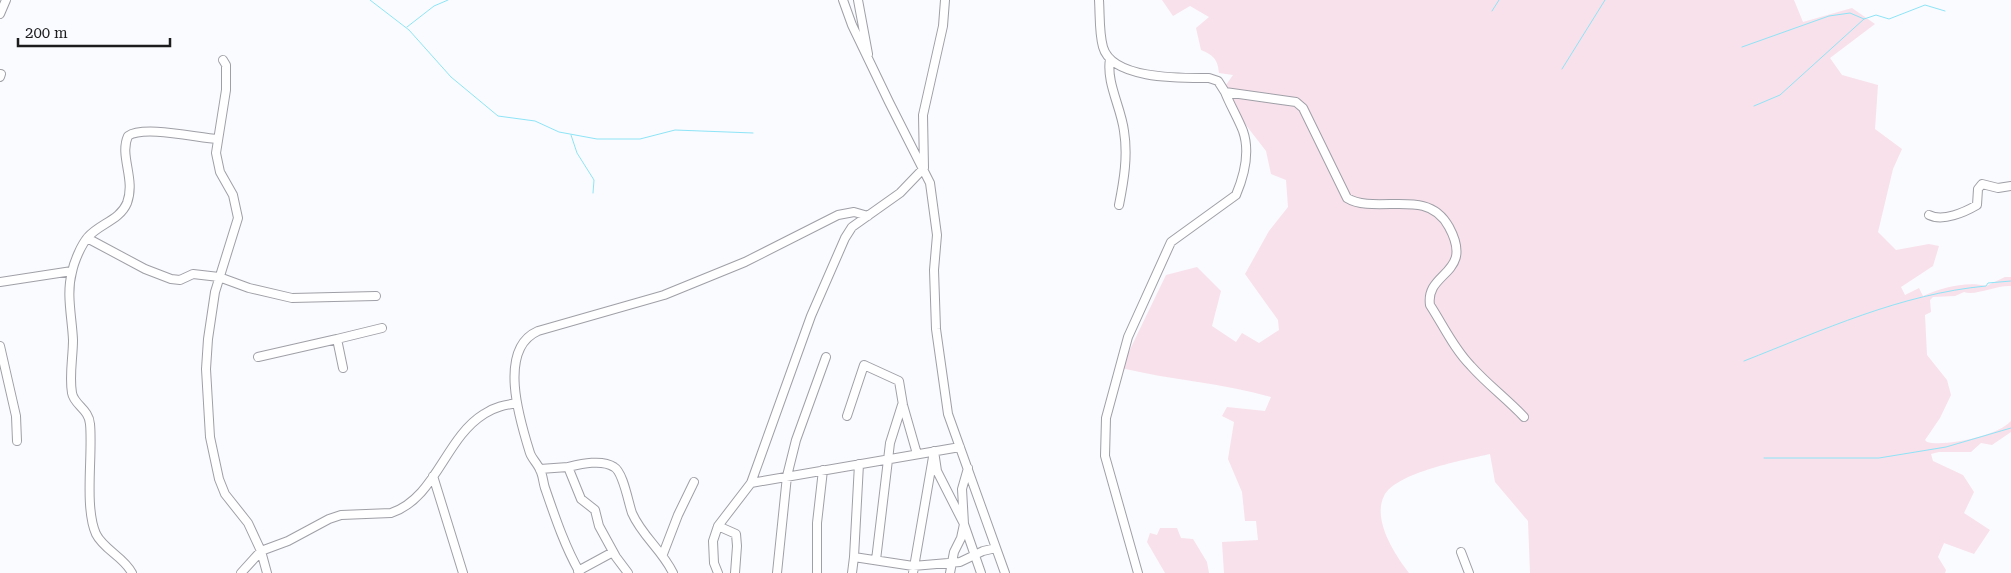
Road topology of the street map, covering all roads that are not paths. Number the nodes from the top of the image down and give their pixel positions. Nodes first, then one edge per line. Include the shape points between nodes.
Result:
1 (6, 0) edge
2 (843, 0) edge
3 (858, 0) edge
4 (945, 0) edge
5 (1099, 0) edge
6 (0, 14) edge
7 (868, 59) junction
8 (1110, 59) junction
9 (223, 60) dead end
10 (1225, 92) junction
11 (218, 140) junction
12 (924, 168) junction
13 (2011, 186) edge
14 (1119, 205) dead end
15 (1929, 215) dead end
16 (868, 216) junction
17 (87, 238) junction
18 (72, 271) junction
19 (220, 278) junction
20 (0, 282) edge
21 (376, 296) dead end
22 (382, 328) dead end
23 (337, 338) junction
24 (0, 346) edge
25 (258, 356) dead end
26 (826, 357) dead end
27 (343, 368) dead end
28 (517, 403) junction
29 (902, 405) junction
30 (847, 416) dead end
31 (1524, 417) dead end
32 (17, 441) dead end
33 (960, 447) junction
34 (934, 452) junction
35 (918, 454) junction
36 (889, 459) junction
37 (859, 464) junction
38 (568, 466) junction
39 (968, 468) junction
40 (540, 469) junction
41 (823, 470) junction
42 (433, 476) junction
43 (787, 476) junction
44 (694, 482) dead end
45 (750, 483) junction
46 (964, 524) junction
47 (718, 526) junction
48 (996, 548) junction
49 (261, 551) junction
50 (613, 552) junction
51 (1461, 552) dead end
52 (663, 554) junction
53 (976, 556) junction
54 (854, 557) junction
55 (876, 560) junction
56 (952, 562) junction
57 (913, 569) edge
58 (579, 572) edge
59 (132, 573) edge
60 (241, 573) edge
61 (267, 573) edge
62 (463, 573) edge
63 (628, 573) edge
64 (673, 573) edge
65 (718, 573) edge
66 (735, 573) edge
67 (777, 573) edge
68 (817, 573) edge
69 (852, 573) edge
70 (950, 573) edge
71 (981, 573) edge
72 (1005, 573) edge
73 (1138, 573) edge
74 (1468, 573) edge

1 - 6 street
2 - 7 street
3 - 7 street
4 - 12 street via 923,115
5 - 8 street via 1103,47
7 - 12 street
8 - 10 street via 1141,73 1215,79
8 - 14 street via 1109,75 1125,132 1126,171
9 - 11 street via 226,64 226,90
10 - 31 street via 1300,104 1345,193 1354,202 1420,205 1432,208 1446,221 1458,253 1454,263 1433,288 1430,305 1471,367
10 - 73 street via 1245,139 1239,190 1236,196 1171,242 1128,337 1106,418 1105,456
11 - 17 street via 149,132 128,136 125,148 131,183 127,203 121,213
11 - 19 street via 216,153 220,172 233,195 238,218
12 - 16 street via 900,193
12 - 33 street via 930,183 937,235 934,270 936,329 948,414
13 - 15 street via 1998,188 1982,184 1978,188 1977,204 1971,208 1946,216
16 - 28 street via 854,212 838,215 745,262 664,295 533,334 519,349 515,373
16 - 45 street via 852,227 836,259 811,316
17 - 18 street
17 - 19 street via 171,279 180,280 193,274
18 - 20 street
18 - 59 street via 69,298 72,395 87,412 90,421 94,526 100,539
19 - 21 street via 292,298
19 - 49 street via 208,339 206,369 211,449 216,474 225,494 248,523
22 - 23 street
23 - 25 street
23 - 27 street
24 - 32 street via 16,416
26 - 43 street via 796,440
28 - 40 street via 530,455
28 - 42 street via 492,409 477,419 456,441
29 - 30 street via 898,381 864,365
29 - 35 street
29 - 36 street via 890,442
33 - 34 street
33 - 39 street
34 - 35 street
34 - 46 street via 937,471
34 - 57 street
35 - 36 street
36 - 37 street
36 - 55 street
37 - 41 street
37 - 54 street
38 - 40 street
38 - 50 street via 581,499 595,510 599,526
38 - 52 street via 582,463 612,465 619,471 641,531
39 - 46 street via 962,489
39 - 48 street
40 - 58 street via 554,516
41 - 43 street
41 - 68 street via 816,524
42 - 49 street via 412,502 398,511 341,515
42 - 62 street
43 - 45 street
43 - 67 street
44 - 52 street
45 - 47 street
46 - 53 street
46 - 56 street
47 - 65 street via 714,563
47 - 66 street via 736,534
48 - 53 street
48 - 72 street
49 - 60 street
49 - 61 street
50 - 58 street
50 - 63 street
51 - 74 street
52 - 64 street
53 - 56 street
53 - 71 street
54 - 55 street
54 - 69 street
55 - 57 street
56 - 57 street
56 - 70 street

